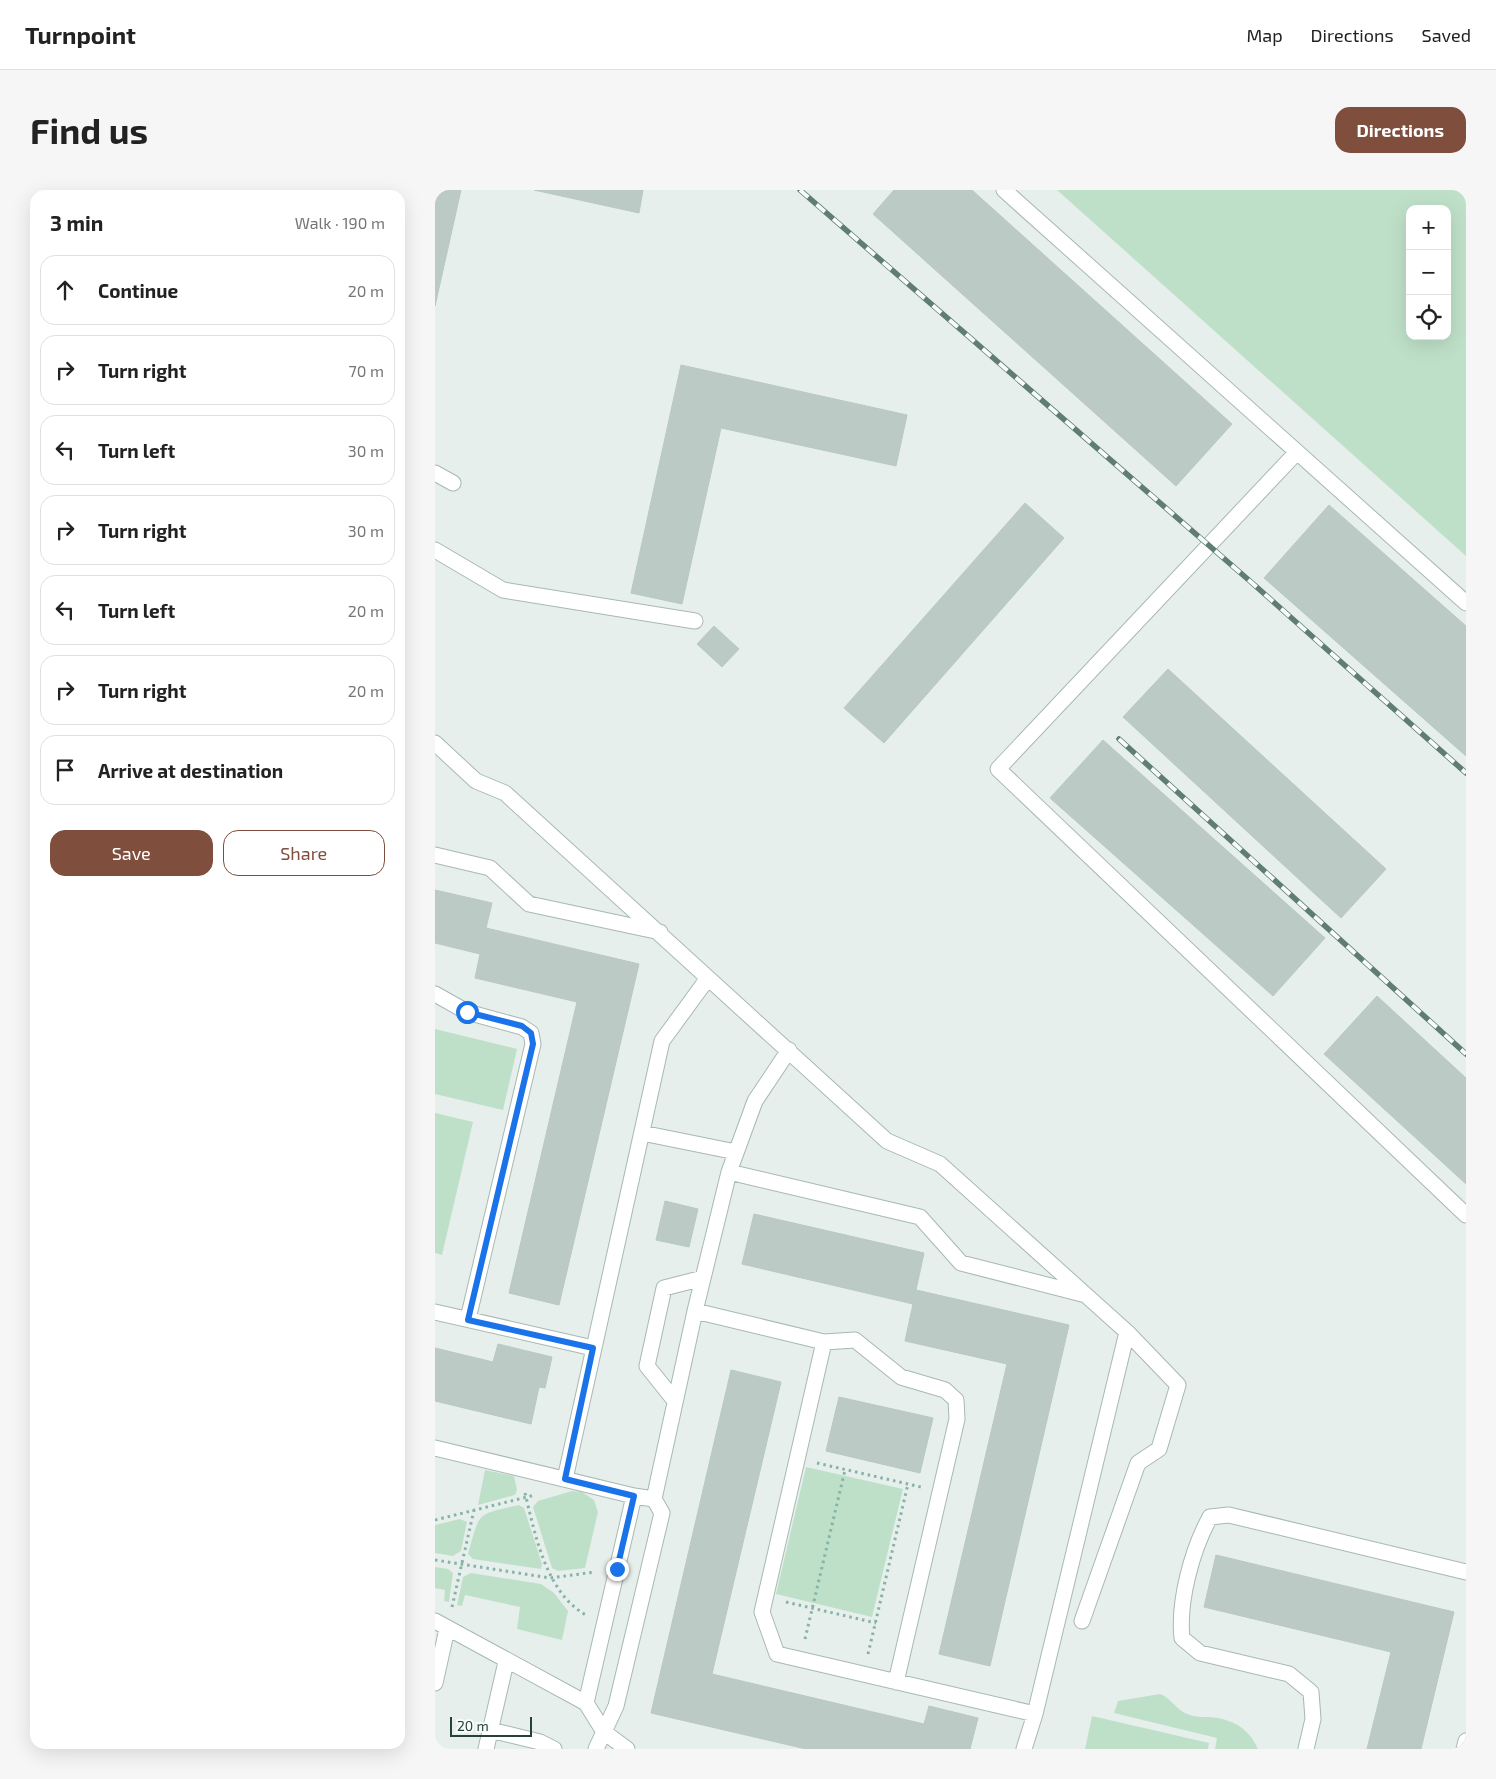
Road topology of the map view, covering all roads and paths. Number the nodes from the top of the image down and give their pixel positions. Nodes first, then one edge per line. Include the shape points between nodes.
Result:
1 (1004, 190) edge
2 (1297, 452) junction
3 (435, 473) edge
4 (453, 483) dead end
5 (435, 550) edge
6 (1466, 603) edge
7 (695, 621) dead end
8 (435, 743) edge
9 (435, 855) edge
10 (661, 932) junction
11 (708, 978) junction
12 (435, 994) edge
13 (789, 1050) junction
14 (642, 1133) junction
15 (736, 1152) junction
16 (729, 1172) junction
17 (1466, 1215) edge
18 (703, 1278) junction
19 (1085, 1295) junction
20 (695, 1311) junction
21 (435, 1312) edge
22 (468, 1320) junction
23 (1127, 1332) junction
24 (824, 1342) junction
25 (593, 1348) junction
26 (675, 1401) junction
27 (435, 1448) edge
28 (797, 1458) junction
29 (519, 1468) junction
30 (845, 1470) junction
31 (565, 1479) junction
32 (908, 1484) junction
33 (939, 1492) junction
34 (545, 1493) dead end
35 (634, 1496) junction
36 (526, 1497) junction
37 (653, 1499) junction
38 (474, 1510) junction
39 (435, 1520) edge
40 (435, 1560) edge
41 (462, 1565) junction
42 (617, 1569) junction
43 (1466, 1572) edge
44 (550, 1578) junction
45 (766, 1597) junction
46 (813, 1608) junction
47 (1081, 1621) dead end
48 (876, 1622) junction
49 (603, 1624) junction
50 (441, 1625) edge
51 (800, 1660) junction
52 (506, 1662) junction
53 (864, 1674) junction
54 (896, 1682) junction
55 (435, 1683) edge
56 (586, 1703) junction
57 (1035, 1714) junction
58 (490, 1730) junction
59 (604, 1732) junction
60 (1466, 1741) edge
61 (486, 1749) edge
62 (554, 1749) edge
63 (596, 1749) edge
64 (627, 1749) edge
65 (1024, 1749) edge
66 (1307, 1749) edge
67 (1464, 1749) edge

1 - 2 lane
2 - 6 lane
2 - 17 lane via 998,769
3 - 4 lane
5 - 7 lane via 503,590
8 - 10 lane via 476,781 505,793
9 - 10 lane via 490,868 529,904
10 - 11 lane
11 - 13 lane
11 - 14 lane via 662,1041
12 - 22 lane via 467,1012 522,1026 531,1033 533,1044
13 - 15 lane via 755,1101
13 - 19 lane via 887,1141 940,1164
14 - 15 lane
14 - 25 lane
15 - 16 lane
16 - 18 lane
16 - 19 lane via 920,1217 961,1262
18 - 20 lane
18 - 26 lane via 664,1288 647,1366
19 - 23 lane
20 - 24 lane
20 - 26 lane
21 - 22 lane
22 - 25 lane
23 - 47 lane via 1178,1385 1159,1449 1138,1463
23 - 57 lane
24 - 28 lane
24 - 33 lane via 855,1340 901,1377 945,1390 957,1400 957,1419
25 - 31 lane
26 - 37 lane
27 - 29 lane
28 - 30 path
28 - 45 lane
29 - 31 lane
29 - 36 path
30 - 32 path
30 - 46 path
31 - 35 lane
32 - 33 path
32 - 48 path
33 - 54 lane
34 - 36 path
35 - 37 lane
35 - 42 lane
36 - 38 path
36 - 44 path
37 - 59 lane via 662,1513 616,1706
38 - 39 path
38 - 41 path
40 - 41 path
41 - 44 path
41 - 50 path
42 - 44 path
42 - 49 lane
43 - 66 lane via 1229,1515 1210,1517 1198,1540 1180,1617 1182,1638 1200,1653 1289,1674 1311,1692 1313,1720
44 - 49 path via 573,1608
45 - 46 path
45 - 51 lane via 762,1612 777,1654
46 - 48 path
46 - 51 path
48 - 53 path
49 - 56 lane
50 - 52 lane
50 - 55 lane
51 - 53 lane
52 - 56 lane
52 - 58 lane
53 - 54 lane
54 - 57 lane
56 - 59 lane
57 - 65 lane
58 - 61 lane
58 - 62 lane via 540,1742
59 - 63 lane
59 - 64 lane
60 - 67 lane

